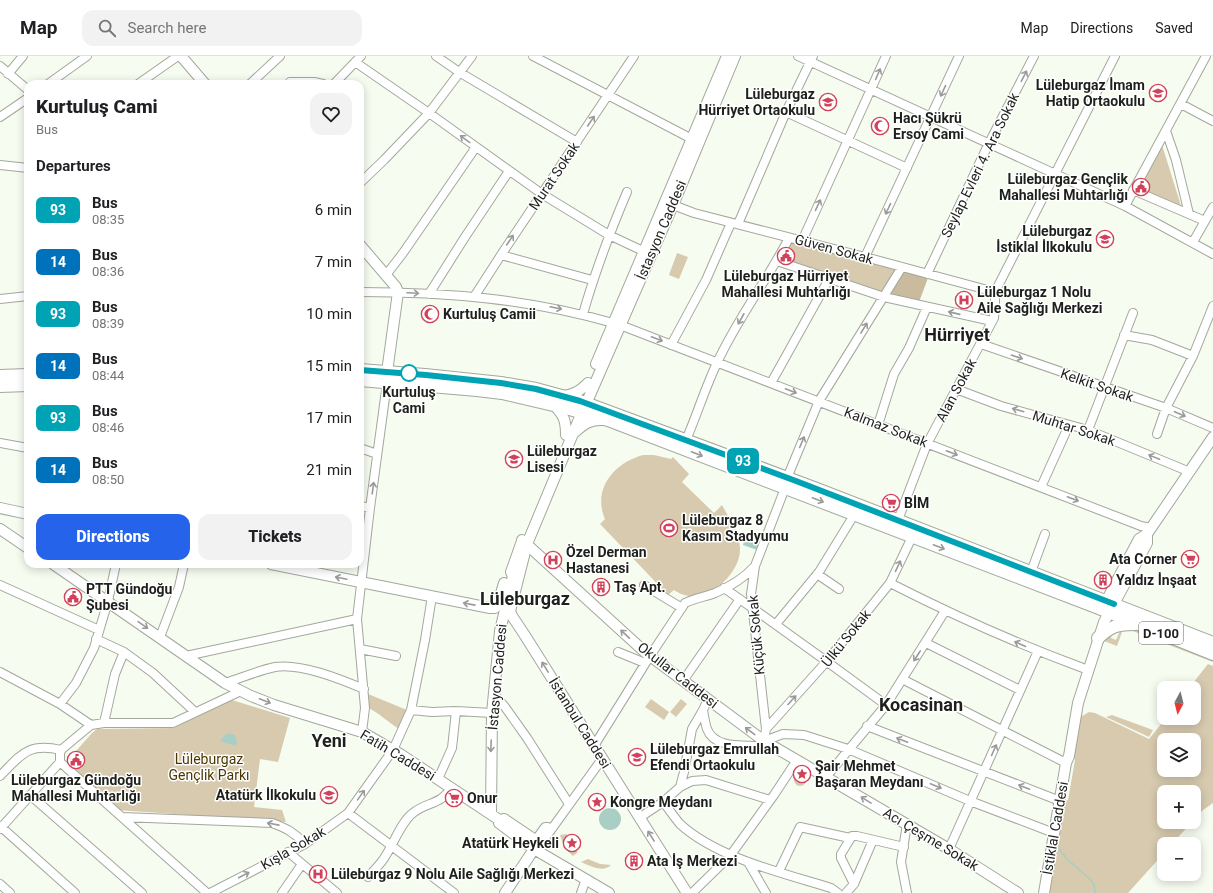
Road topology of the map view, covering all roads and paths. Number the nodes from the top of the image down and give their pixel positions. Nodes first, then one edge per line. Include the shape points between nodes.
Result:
1 (23, 56) edge
2 (87, 56) edge
3 (178, 56) edge
4 (181, 56) edge
5 (280, 56) edge
6 (436, 56) edge
7 (472, 56) edge
8 (533, 56) edge
9 (634, 56) edge
10 (727, 56) edge
11 (735, 56) edge
12 (798, 56) edge
13 (886, 56) edge
14 (960, 56) edge
15 (1034, 56) edge
16 (1115, 56) edge
17 (1206, 56) edge
18 (358, 59) edge
19 (811, 59) edge
20 (0, 66) edge
21 (459, 72) junction
22 (8, 74) junction
23 (54, 80) edge
24 (144, 80) edge
25 (202, 80) edge
26 (254, 80) edge
27 (338, 80) edge
28 (24, 87) edge
29 (871, 90) junction
30 (608, 95) junction
31 (24, 101) edge
32 (1181, 104) junction
33 (786, 112) junction
34 (429, 113) junction
35 (0, 117) edge
36 (932, 117) junction
37 (1213, 121) edge
38 (1166, 131) junction
39 (695, 141) junction
40 (848, 141) junction
41 (577, 142) junction
42 (989, 143) junction
43 (476, 147) junction
44 (0, 165) edge
45 (24, 168) edge
46 (907, 168) junction
47 (509, 171) junction
48 (1054, 174) junction
49 (364, 179) edge
50 (1133, 190) junction
51 (627, 192) dead end
52 (542, 194) junction
53 (669, 203) junction
54 (1125, 206) junction
55 (1213, 207) edge
56 (1189, 214) junction
57 (1205, 221) junction
58 (735, 224) junction
59 (609, 235) junction
60 (789, 238) junction
61 (802, 241) junction
62 (1193, 242) junction
63 (364, 250) edge
64 (647, 253) junction
65 (501, 254) junction
66 (1213, 254) edge
67 (865, 257) junction
68 (777, 261) junction
69 (902, 268) junction
70 (927, 274) junction
71 (386, 275) junction
72 (829, 279) junction
73 (592, 280) junction
74 (364, 292) edge
75 (398, 292) junction
76 (995, 292) junction
77 (429, 294) junction
78 (24, 296) edge
79 (474, 296) junction
80 (884, 297) junction
81 (0, 299) edge
82 (1213, 306) edge
83 (928, 307) junction
84 (1133, 313) dead end
85 (583, 314) junction
86 (992, 321) junction
87 (617, 324) junction
88 (1124, 335) junction
89 (981, 344) junction
90 (671, 345) junction
91 (1193, 356) junction
92 (717, 363) junction
93 (364, 371) edge
94 (24, 374) edge
95 (0, 376) edge
96 (387, 377) junction
97 (364, 380) edge
98 (591, 383) junction
99 (771, 383) junction
100 (24, 385) edge
101 (0, 386) edge
102 (1104, 387) junction
103 (956, 389) junction
104 (562, 396) junction
105 (819, 401) junction
106 (554, 405) junction
107 (581, 407) junction
108 (1166, 408) junction
109 (608, 416) junction
110 (878, 425) junction
111 (1069, 425) junction
112 (1213, 428) edge
113 (1088, 430) junction
114 (570, 434) junction
115 (1157, 434) dead end
116 (1213, 437) edge
117 (686, 440) junction
118 (0, 443) edge
119 (927, 444) junction
120 (24, 447) edge
121 (364, 449) edge
122 (378, 454) junction
123 (1190, 472) junction
124 (786, 483) junction
125 (1040, 487) junction
126 (364, 507) edge
127 (370, 508) junction
128 (1, 509) edge
129 (24, 513) edge
130 (854, 515) junction
131 (898, 520) junction
132 (0, 529) edge
133 (1149, 532) junction
134 (1045, 534) dead end
135 (912, 537) junction
136 (525, 542) junction
137 (24, 545) edge
138 (364, 557) edge
139 (755, 566) junction
140 (58, 568) edge
141 (115, 568) edge
142 (183, 568) edge
143 (292, 568) edge
144 (363, 568) edge
145 (511, 572) junction
146 (1031, 572) junction
147 (817, 574) junction
148 (361, 582) junction
149 (890, 583) junction
150 (0, 585) edge
151 (644, 585) dead end
152 (724, 588) junction
153 (839, 589) dead end
154 (432, 596) junction
155 (740, 599) junction
156 (108, 601) junction
157 (1108, 607) junction
158 (682, 608) junction
159 (753, 609) junction
160 (945, 611) junction
161 (357, 619) junction
162 (776, 624) junction
163 (1139, 624) junction
164 (99, 630) junction
165 (160, 638) junction
166 (1098, 638) junction
167 (96, 639) junction
168 (926, 643) junction
169 (1213, 643) edge
170 (360, 649) junction
171 (1038, 651) junction
172 (124, 652) junction
173 (618, 652) dead end
174 (1213, 654) edge
175 (186, 656) junction
176 (396, 656) dead end
177 (648, 659) junction
178 (827, 661) junction
179 (1083, 668) junction
180 (0, 672) edge
181 (902, 679) junction
182 (684, 681) junction
183 (225, 683) junction
184 (364, 689) junction
185 (1020, 690) junction
186 (241, 691) junction
187 (494, 694) junction
188 (708, 699) junction
189 (1075, 703) junction
190 (60, 704) junction
191 (886, 705) junction
192 (411, 710) junction
193 (703, 710) junction
194 (456, 711) junction
195 (194, 712) junction
196 (492, 713) junction
197 (104, 723) junction
198 (91, 724) junction
199 (867, 726) junction
200 (766, 729) junction
201 (1002, 731) junction
202 (362, 732) junction
203 (764, 741) junction
204 (594, 746) junction
205 (848, 749) junction
206 (61, 750) junction
207 (393, 750) junction
208 (602, 759) junction
209 (797, 760) junction
210 (60, 762) junction
211 (1066, 763) junction
212 (684, 772) junction
213 (984, 772) junction
214 (1, 773) edge
215 (826, 777) junction
216 (438, 779) junction
217 (706, 780) junction
218 (680, 787) junction
219 (844, 787) joint
220 (451, 788) junction
221 (30, 795) junction
222 (770, 800) junction
223 (970, 801) junction
224 (1060, 801) junction
225 (663, 802) junction
226 (569, 804) junction
227 (348, 813) junction
228 (122, 817) junction
229 (494, 817) junction
230 (640, 818) junction
231 (907, 824) junction
232 (0, 827) edge
233 (1054, 833) junction
234 (850, 838) junction
235 (873, 840) junction
236 (305, 844) junction
237 (391, 846) junction
238 (536, 846) junction
239 (904, 847) junction
240 (949, 849) junction
241 (288, 852) junction
242 (730, 856) junction
243 (748, 862) junction
244 (302, 864) junction
245 (779, 871) junction
246 (368, 877) dead end
247 (586, 879) junction
248 (0, 884) edge
249 (854, 884) junction
250 (10, 893) edge
251 (74, 893) edge
252 (142, 893) edge
253 (208, 893) edge
254 (282, 893) edge
255 (337, 893) edge
256 (454, 893) edge
257 (505, 893) edge
258 (581, 893) edge
259 (609, 893) edge
260 (687, 893) edge
261 (692, 893) edge
262 (765, 893) edge
263 (838, 893) edge
264 (846, 893) edge
265 (906, 893) edge
266 (1018, 893) edge
267 (1044, 893) edge

1 - 22 street
2 - 23 street
3 - 24 street
4 - 25 main road
5 - 26 street
6 - 21 street
7 - 21 street
8 - 30 street
9 - 30 street, Murat Sokak
10 - 39 main road, İstasyon Caddesi
11 - 39 main road, İstasyon Caddesi
12 - 19 street
29 -> 13 street
14 -> 36 street
42 -> 15 street, Seylap Evleri 4. Ara Sokak
16 - 48 street, Alan Sokak
17 - 32 street
18 - 27 street
18 - 34 street
19 - 29 street
19 - 33 street
20 - 22 street
21 - 34 street
21 - 41 street
22 - 28 street
29 - 36 street
29 - 40 street
30 - 39 street
41 -> 30 street, Murat Sokak
31 - 35 street
32 - 37 street
32 - 38 street
33 - 40 street
33 - 58 street
43 -> 34 street
34 - 49 street
36 - 42 street
36 - 46 street
38 - 50 street
38 - 56 street
39 - 53 main road, İstasyon Caddesi
40 - 46 street
61 -> 40 street
41 - 52 street, Murat Sokak
42 - 48 street
42 - 70 street, Seylap Evleri 4. Ara Sokak
43 - 47 street
43 - 71 street
44 - 45 street
46 -> 67 street
47 - 52 street
47 - 77 street
48 - 54 street
48 - 76 street, Alan Sokak
50 - 54 street
50 - 56 street
51 - 59 street
52 - 59 street
65 -> 52 street, Murat Sokak
53 - 58 street, Güven Sokak
53 - 64 main road, İstasyon Caddesi
54 - 62 street
55 - 57 street
56 - 57 street
57 - 62 street
58 - 60 street, Güven Sokak
58 - 90 street
59 - 64 street
59 - 73 street
60 - 61 street, Güven Sokak
60 - 68 street
61 - 67 street, Güven Sokak
62 - 66 street
63 - 71 main road
64 - 87 main road, İstasyon Caddesi
65 - 73 street
65 - 79 street, Murat Sokak
67 - 69 street, Güven Sokak
68 - 72 street
68 -> 92 street via 742,316
69 - 70 street, Güven Sokak
69 - 80 street, Küçük Sokak
70 - 76 street, Güven Sokak
71 - 75 main road
72 - 80 street
72 - 99 street
73 - 85 street
74 - 75 street, Kalmaz Sokak
75 -> 77 street, Kalmaz Sokak
75 - 96 main road
76 - 86 street, Alan Sokak
77 - 79 street, Kalmaz Sokak
78 - 81 street
79 -> 85 street, Kalmaz Sokak via 537,304
80 - 83 street
105 -> 80 street, Küçük Sokak
82 - 91 street
86 -> 83 street
83 - 110 street via 894,374
84 - 88 street
85 - 87 street, Kalmaz Sokak
86 - 89 street, Alan Sokak
87 -> 90 street, Kalmaz Sokak
87 - 98 main road, İstasyon Caddesi
88 - 91 street via 1152,340
88 - 102 street
89 -> 102 street, Kelkit Sokak
89 - 103 street, Alan Sokak
90 - 92 street, Kalmaz Sokak
91 - 108 street
92 - 99 street, Kalmaz Sokak
92 - 117 street
93 - 96 highway, D-100
94 - 95 highway
96 - 97 highway, D-100
96 - 104 highway, D-100 via 426,375 501,383
96 - 106 highway, D-100 via 514,395
96 - 122 street
98 - 104 main road via 576,393
98 - 107 main road, İstasyon Caddesi
98 - 109 main road
99 -> 105 street, Kalmaz Sokak
100 - 101 highway
102 - 108 street, Kelkit Sokak
102 - 113 street
111 -> 103 street, Muhtar Sokak via 1001,406
103 - 119 street, Alan Sokak
104 - 107 highway, D-100
105 - 110 street, Kalmaz Sokak
124 -> 105 street, Küçük Sokak
106 - 107 highway, D-100
106 - 114 main road via 564,418
107 - 109 highway, D-100
107 - 114 main road, İstasyon Caddesi
108 -> 112 street, Kelkit Sokak
108 - 115 street
109 - 114 main road via 587,422
109 - 117 highway, D-100
109 -> 124 highway, D-100
110 - 119 street, Kalmaz Sokak
111 - 113 street, Muhtar Sokak
111 - 125 street
123 -> 113 street, Muhtar Sokak
114 - 136 main road, İstasyon Caddesi
116 - 123 main road
117 - 124 highway, D-100
118 - 120 street
119 -> 125 street, Kalmaz Sokak
119 - 131 street, Alan Sokak
121 - 122 street
127 -> 122 street
123 - 133 main road
124 -> 130 highway, D-100
124 - 131 highway, D-100
124 - 139 street, Küçük Sokak
125 -> 133 street, Kalmaz Sokak
126 - 127 street
127 - 138 street
128 - 129 main road
130 - 135 highway, D-100
130 - 147 street
131 - 146 highway, D-100
132 - 137 main road
133 - 157 main road via 1147,543
134 - 146 street
149 -> 135 street, Ülkü Sokak
135 -> 157 highway, D-100
136 - 145 main road, İstasyon Caddesi
177 -> 136 main road, Okullar Caddesi
204 -> 136 main road, İstanbul Caddesi via 510,611
139 - 152 street via 748,574
139 - 159 street, Küçük Sokak via 751,594
140 - 156 main road, Fatih Caddesi
141 - 156 street
142 - 165 street via 179,587
148 -> 143 main road
144 - 148 street
145 -> 154 main road via 506,576 495,608
145 - 187 main road, İstasyon Caddesi via 513,576 500,631
146 - 157 highway, D-100
147 - 153 street
147 - 162 street
148 - 154 main road
148 - 161 street
149 - 160 street
149 - 178 street, Ülkü Sokak
150 - 164 street
151 - 158 street
152 - 155 street
152 - 158 street via 691,600
154 - 192 street, Kışla Sokak
155 - 159 street
155 - 182 street
156 - 164 street
156 -> 165 main road, Fatih Caddesi
157 - 163 highway, D-100
157 - 166 main road, İstiklal Caddesi
157 - 169 highway, D-100
157 - 179 main road, İstiklal Caddesi via 1097,621
158 - 177 street
159 - 162 street
159 - 200 street, Küçük Sokak
160 - 168 street
171 -> 160 street
161 - 170 street
161 - 175 street
162 - 178 street
163 - 166 highway via 1113,626
163 - 174 highway, D-100
164 - 167 street
165 - 175 main road, Fatih Caddesi
166 - 189 main road, İstiklal Caddesi
167 - 172 street
167 - 190 street via 76,682
168 -> 181 street
168 - 185 street
170 - 176 street
170 - 184 street
171 - 179 street
171 - 185 street
172 - 195 street via 153,673
172 - 197 street via 115,674
173 - 177 street
175 - 183 main road, Fatih Caddesi
177 - 182 main road, Okullar Caddesi
177 - 204 street
178 - 191 street
200 -> 178 street, Ülkü Sokak
179 - 189 main road, İstiklal Caddesi
180 - 190 street
181 - 191 street
181 - 201 street
182 - 188 main road, Okullar Caddesi
183 - 184 street via 276,667 296,667 323,673
183 - 186 main road, Fatih Caddesi
184 - 202 street
185 - 201 street
186 - 195 street
186 -> 202 main road, Fatih Caddesi via 274,705
187 - 196 main road, İstasyon Caddesi
187 - 226 street via 527,738
188 - 193 street
203 -> 188 main road, Okullar Caddesi
189 - 211 main road, İstiklal Caddesi via 1064,755
190 - 198 street
191 - 199 street
192 - 194 street
192 - 207 street, Kışla Sokak
193 - 203 street via 707,730 712,738 720,743 758,746
193 - 212 street via 692,729
194 - 196 street
194 - 216 street via 452,748
195 - 197 street via 173,723
196 -> 229 main road, İstasyon Caddesi
197 - 198 street
198 - 206 street
199 - 205 street
213 -> 199 street
200 - 203 street, Küçük Sokak
201 - 211 street
213 -> 201 street
202 - 207 main road, Fatih Caddesi
203 - 205 street via 783,734 804,735
203 - 209 main road, Okullar Caddesi
204 - 208 main road, İstanbul Caddesi
205 - 215 street
205 -> 223 street
206 - 210 street
206 - 214 street via 38,748 27,751
207 - 216 main road, Fatih Caddesi
227 -> 207 street, Kışla Sokak
208 - 226 street
208 - 230 main road, İstanbul Caddesi
209 - 215 main road, Okullar Caddesi
209 - 222 street
210 - 221 street
210 - 228 street
211 - 224 main road, İstiklal Caddesi
212 - 217 street
212 - 218 street
213 - 223 street
224 -> 213 street
215 - 219 main road, Okullar Caddesi
216 - 220 main road, Fatih Caddesi
217 - 218 street via 692,781
217 - 222 street
218 - 225 street
231 -> 219 main road, Acı Çeşme Sokak
220 - 229 main road, Fatih Caddesi
220 - 237 street via 445,796 413,813
221 - 232 street
221 - 252 street
222 - 242 street
223 - 233 street
223 - 240 street
224 - 233 main road, İstiklal Caddesi
225 - 230 street
225 - 242 street via 679,823
226 - 238 street
227 - 236 street, Kışla Sokak
227 - 237 street
236 -> 228 street via 285,827 272,823
228 - 253 street
229 - 238 main road, Fatih Caddesi via 499,824
260 -> 230 main road, İstanbul Caddesi
231 - 239 street
231 - 240 main road, Acı Çeşme Sokak
232 - 251 street
233 - 267 main road, İstiklal Caddesi
234 - 235 street via 854,836
234 - 245 street via 800,827
234 - 249 street via 841,858
235 - 239 street
235 - 249 street
236 - 241 street, Kışla Sokak
237 - 246 street
237 - 256 street
238 - 247 main road, Fatih Caddesi
238 - 257 main road
239 - 265 street via 901,862
240 - 266 main road, Acı Çeşme Sokak
241 - 244 street
253 -> 241 street, Kışla Sokak
242 - 243 street
242 - 261 street
243 - 245 street
243 - 262 street
244 - 254 street
244 - 255 street
245 - 263 street via 831,888
247 - 258 street
247 - 259 main road, Fatih Caddesi
248 - 250 street
249 - 264 street

